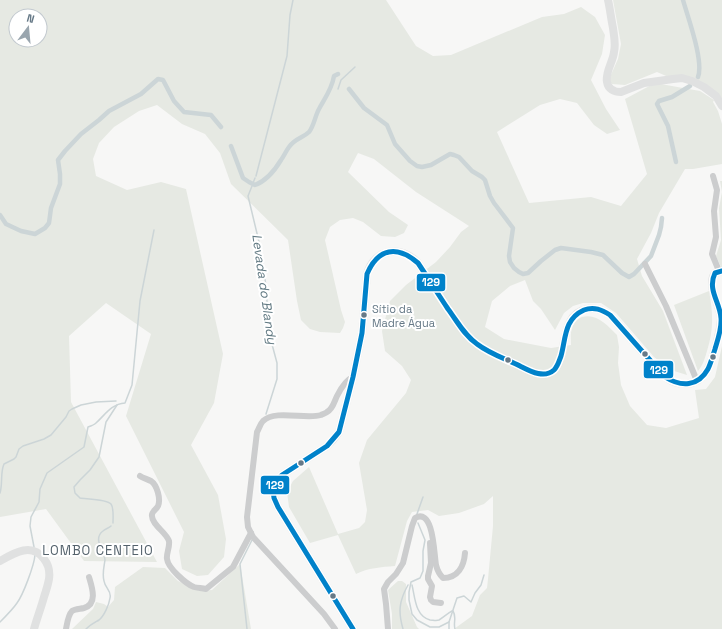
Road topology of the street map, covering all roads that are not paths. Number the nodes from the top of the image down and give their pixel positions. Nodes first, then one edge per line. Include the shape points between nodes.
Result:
1 (608, 0) edge
2 (722, 106) edge
3 (713, 176) dead end
4 (645, 264) dead end
5 (721, 271) edge
6 (353, 377) junction
7 (697, 381) junction
8 (140, 476) dead end
9 (251, 533) junction
10 (431, 534) junction
11 (465, 553) dead end
12 (0, 561) edge
13 (89, 577) dead end
14 (441, 603) dead end
15 (34, 629) edge
16 (66, 629) edge
17 (335, 629) edge
18 (353, 629) edge
19 (388, 629) edge

1 - 2 main road via 615,45 607,76 608,85 612,90 621,92 644,83 682,78 704,87 716,96
3 - 5 street via 717,190 714,211 716,237 712,254
4 - 7 street via 666,306
5 - 7 main road via 715,273 712,283 720,311 719,334 706,373
6 - 7 main road via 362,333 368,270 378,257 392,251 406,254 418,263 461,328 475,344 533,372 545,375 556,369 570,321 578,312 592,308 610,315 671,381 683,384
6 - 9 street via 343,387 328,412 319,416 276,416 262,422 257,432 248,517
6 - 18 main road via 341,426 336,436 327,446 282,475 275,484 273,496
8 - 9 street via 156,486 159,502 152,512 152,517 169,542 166,558 169,566 194,587 206,589 233,567
9 - 17 street
10 - 11 street via 436,566 443,578 448,578 462,568
10 - 14 street via 431,563 428,576 432,586 430,598 433,602
10 - 19 street via 425,518 415,518 403,562 384,589
12 - 15 main road via 17,552 34,551 46,562 50,576
13 - 16 street via 92,602 71,612

